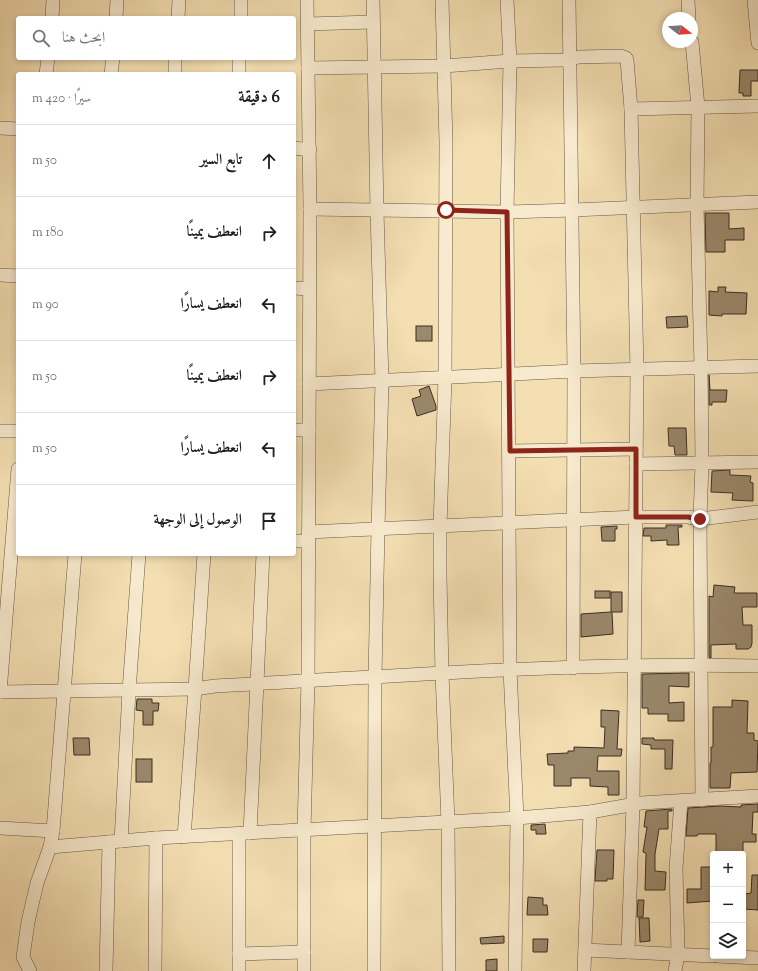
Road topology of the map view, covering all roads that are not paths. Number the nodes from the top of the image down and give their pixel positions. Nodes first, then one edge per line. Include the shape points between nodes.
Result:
1 (53, 0) edge
2 (117, 0) edge
3 (179, 0) edge
4 (241, 0) edge
5 (307, 0) edge
6 (373, 0) edge
7 (442, 0) edge
8 (507, 0) edge
9 (569, 0) edge
10 (688, 0) edge
11 (754, 0) edge
12 (689, 12) edge
13 (52, 16) edge
14 (116, 16) edge
15 (178, 16) edge
16 (241, 16) edge
17 (372, 22) junction
18 (308, 24) junction
19 (758, 43) edge
20 (693, 48) edge
21 (570, 59) junction
22 (48, 60) edge
23 (113, 60) edge
24 (176, 60) edge
25 (239, 60) edge
26 (510, 61) junction
27 (373, 66) junction
28 (444, 66) junction
29 (308, 68) junction
30 (46, 72) edge
31 (112, 72) edge
32 (175, 72) edge
33 (239, 72) edge
34 (758, 106) edge
35 (698, 107) junction
36 (631, 109) junction
37 (0, 128) edge
38 (16, 129) edge
39 (296, 148) edge
40 (310, 150) junction
41 (758, 202) edge
42 (697, 204) junction
43 (632, 208) junction
44 (310, 209) junction
45 (446, 210) junction
46 (573, 210) junction
47 (377, 211) junction
48 (507, 212) junction
49 (0, 275) edge
50 (16, 276) edge
51 (296, 288) edge
52 (309, 289) junction
53 (758, 366) edge
54 (701, 367) junction
55 (637, 370) junction
56 (574, 372) junction
57 (509, 375) junction
58 (445, 378) junction
59 (382, 382) junction
60 (309, 384) junction
61 (296, 430) edge
62 (309, 430) junction
63 (16, 431) edge
64 (0, 432) edge
65 (636, 449) junction
66 (574, 450) junction
67 (510, 451) junction
68 (758, 462) edge
69 (702, 463) junction
70 (636, 464) junction
71 (758, 512) edge
72 (636, 517) junction
73 (700, 519) junction
74 (16, 520) edge
75 (574, 520) junction
76 (509, 522) junction
77 (440, 526) junction
78 (378, 529) junction
79 (308, 537) junction
80 (296, 540) edge
81 (15, 546) edge
82 (75, 556) edge
83 (139, 556) edge
84 (204, 556) edge
85 (263, 556) edge
86 (700, 665) junction
87 (635, 666) junction
88 (758, 666) edge
89 (573, 668) junction
90 (510, 670) junction
91 (442, 674) junction
92 (375, 677) junction
93 (308, 681) junction
94 (258, 684) junction
95 (195, 689) junction
96 (129, 691) junction
97 (0, 692) edge
98 (64, 692) junction
99 (758, 796) edge
100 (702, 800) junction
101 (681, 801) junction
102 (633, 805) junction
103 (590, 812) junction
104 (517, 818) junction
105 (448, 822) junction
106 (374, 826) junction
107 (0, 828) edge
108 (53, 831) junction
109 (304, 831) junction
110 (244, 834) junction
111 (184, 837) junction
112 (156, 838) junction
113 (115, 842) junction
114 (50, 847) junction
115 (585, 950) junction
116 (304, 952) junction
117 (628, 952) junction
118 (239, 954) junction
119 (678, 954) junction
120 (710, 956) edge
121 (746, 957) edge
122 (758, 958) edge
123 (30, 971) edge
124 (106, 971) edge
125 (155, 971) edge
126 (239, 971) edge
127 (304, 971) edge
128 (374, 971) edge
129 (449, 971) edge
130 (515, 971) edge
131 (584, 971) edge
132 (675, 971) edge

1 - 13 street
2 - 14 street
3 - 15 street
4 - 16 street
5 - 18 street
6 - 17 street
7 - 28 street
8 - 26 street
9 - 21 street
10 - 12 street
11 - 19 street
17 - 18 street
17 - 27 street
18 - 29 street
20 - 35 street
21 - 26 street
21 - 36 street via 621,56 626,58
21 - 46 street
22 - 30 street
23 - 31 street
24 - 32 street
25 - 33 street
26 - 28 street
26 - 48 street
27 - 28 street
27 - 29 street
27 - 47 street
28 - 45 street
29 - 40 street
34 - 35 street
35 - 36 street
35 - 42 street
36 - 43 street
37 - 38 street
39 - 40 street
40 - 44 street
41 - 42 street
42 - 43 street
42 - 54 street
43 - 46 street
43 - 55 street
44 - 47 street
44 - 52 street
45 - 47 street
45 - 48 street
45 - 58 street
46 - 48 street
46 - 56 street
47 - 59 street
48 - 57 street
49 - 50 street
51 - 52 street
52 - 60 street
53 - 54 street
54 - 55 street
54 - 69 street
55 - 56 street
55 - 65 street
56 - 57 street
56 - 66 street
57 - 58 street
57 - 67 street
58 - 59 street
58 - 77 street
59 - 60 street
59 - 78 street
60 - 62 street
61 - 62 street
62 - 79 street
63 - 64 street
65 - 66 street
65 - 70 street
66 - 67 street
66 - 75 street
67 - 76 street
68 - 69 street
69 - 70 street
69 - 73 street
70 - 72 street
71 - 73 street
72 - 73 street
72 - 75 street
72 - 87 street
73 - 86 street
74 - 81 street
75 - 76 street
75 - 89 street
76 - 77 street
76 - 90 street
77 - 78 street
77 - 91 street
78 - 79 street
78 - 92 street
79 - 80 street
79 - 93 street
81 - 97 street
82 - 98 street
83 - 96 street
84 - 95 street
85 - 94 street
86 - 87 street
86 - 88 street
86 - 100 street
87 - 89 street
87 - 102 street
89 - 90 street
90 - 91 street
90 - 104 street
91 - 92 street
91 - 105 street
92 - 93 street
92 - 106 street
93 - 94 street
93 - 109 street
94 - 95 street
94 - 110 street
95 - 96 street
95 - 111 street
96 - 98 street
96 - 113 street
97 - 98 street
98 - 108 street
99 - 100 street
100 - 101 street
101 - 102 street
101 - 119 street via 676,868
102 - 103 street
102 - 117 street
103 - 104 street
103 - 115 street
104 - 105 street
104 - 130 street
105 - 106 street
105 - 129 street
106 - 109 street
106 - 128 street
107 - 108 street
108 - 114 street
109 - 110 street
109 - 116 street
110 - 111 street
110 - 118 street
111 - 112 street
112 - 113 street
112 - 125 street
113 - 114 street
113 - 124 street
114 - 123 street via 37,883 26,930 23,957
115 - 117 street
115 - 131 street
116 - 118 street
116 - 127 street
117 - 119 street
118 - 126 street
119 - 120 street
119 - 132 street
121 - 122 street

